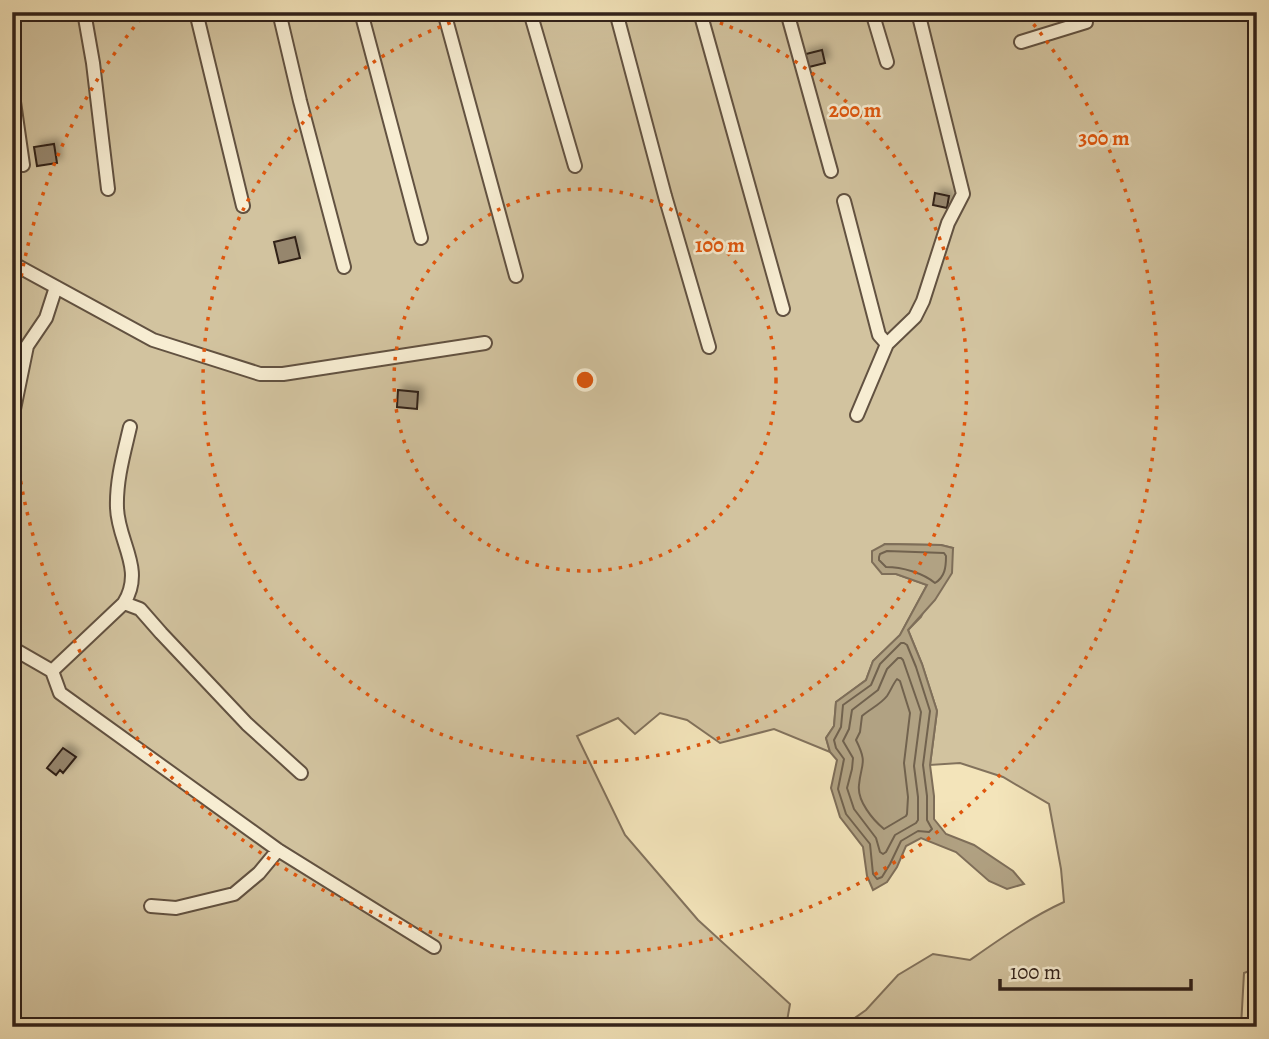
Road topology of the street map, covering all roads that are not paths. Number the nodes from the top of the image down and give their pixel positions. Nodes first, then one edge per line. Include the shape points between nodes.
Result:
1 (84, 12) edge
2 (196, 12) edge
3 (279, 12) edge
4 (360, 12) edge
5 (444, 12) edge
6 (530, 12) edge
7 (616, 12) edge
8 (700, 12) edge
9 (787, 12) edge
10 (872, 12) edge
11 (918, 12) edge
12 (1087, 12) edge
13 (1021, 42) dead end
14 (887, 62) dead end
15 (12, 88) edge
16 (23, 164) dead end
17 (575, 166) dead end
18 (831, 171) dead end
19 (108, 189) dead end
20 (845, 201) dead end
21 (243, 206) dead end
22 (421, 238) dead end
23 (12, 263) edge
24 (344, 267) dead end
25 (516, 276) dead end
26 (56, 287) junction
27 (783, 309) dead end
28 (485, 343) dead end
29 (887, 344) junction
30 (709, 347) dead end
31 (857, 415) dead end
32 (12, 419) edge
33 (130, 427) dead end
34 (124, 603) junction
35 (12, 648) edge
36 (52, 671) junction
37 (301, 773) dead end
38 (278, 850) junction
39 (151, 906) dead end
40 (434, 947) dead end

1 - 19 street
2 - 21 street
3 - 24 street
4 - 22 street
5 - 25 street
6 - 17 street
7 - 30 street
8 - 27 street
9 - 18 street
10 - 14 street
11 - 29 street via 963,194 915,317
12 - 13 street via 1086,22
15 - 16 street
20 - 29 street via 879,335
23 - 26 street
26 - 28 street via 153,340 260,374
26 - 32 street via 46,317 27,346
29 - 31 street
33 - 34 street via 119,472 117,510 131,566 130,592
34 - 36 street
34 - 37 street via 140,609 247,724
35 - 36 street
36 - 38 street via 60,693
38 - 39 street via 234,894 176,908
38 - 40 street

